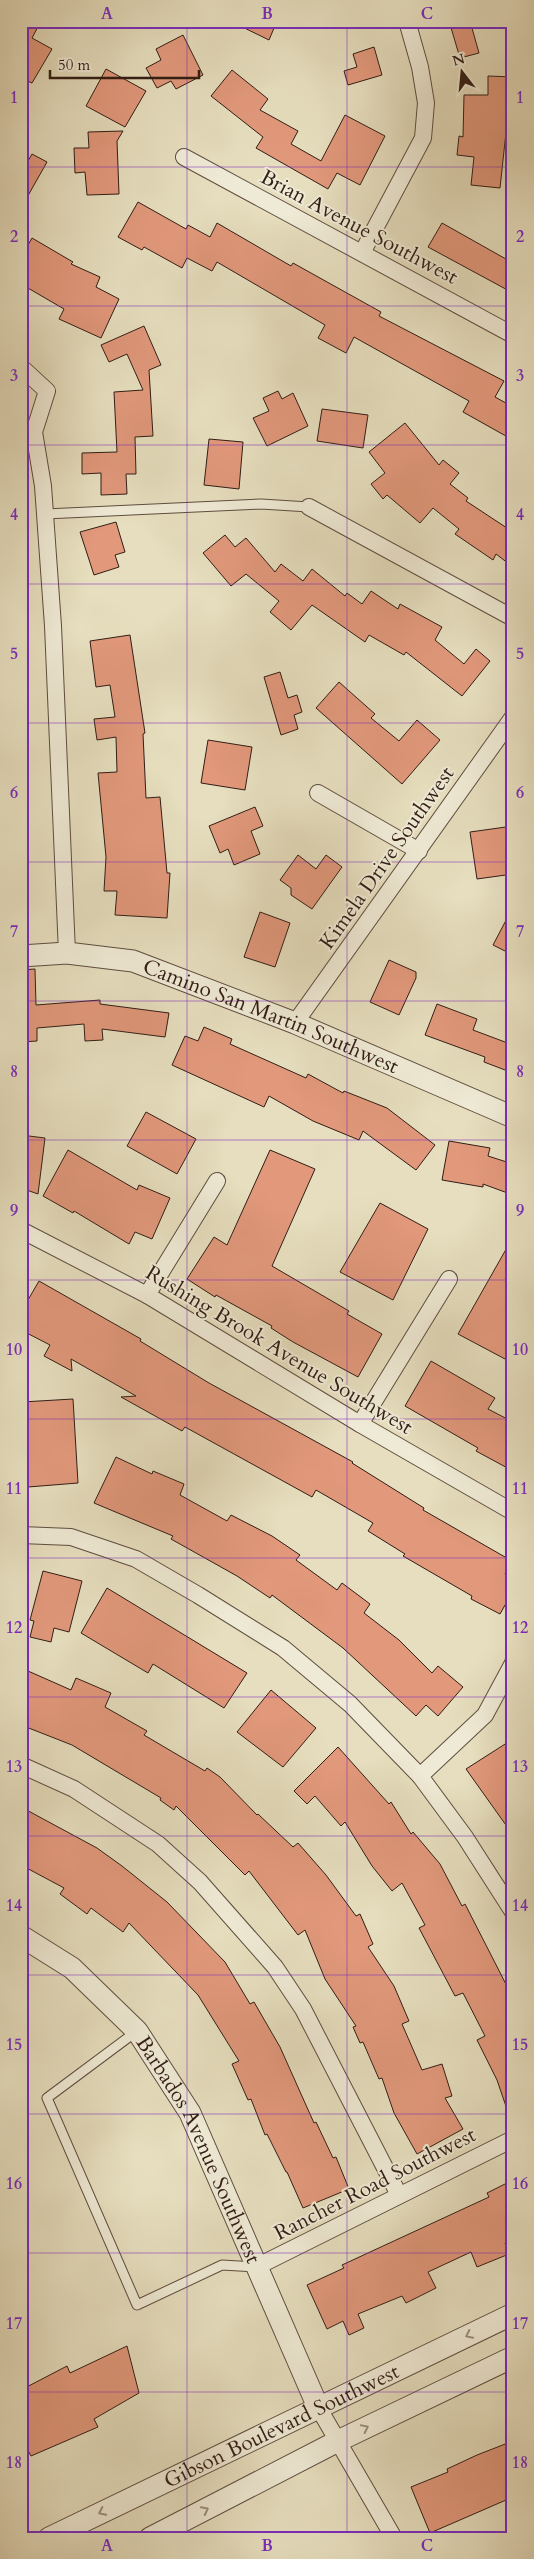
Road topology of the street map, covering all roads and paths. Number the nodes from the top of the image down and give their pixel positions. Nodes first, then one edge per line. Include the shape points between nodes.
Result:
1 (407, 21) edge
2 (184, 157) dead end
3 (362, 253) junction
4 (513, 335) edge
5 (21, 367) edge
6 (309, 507) joint
7 (45, 514) junction
8 (513, 618) edge
9 (513, 717) edge
10 (318, 793) dead end
11 (419, 851) junction
12 (67, 953) junction
13 (21, 956) edge
14 (295, 1023) junction
15 (513, 1117) edge
16 (217, 1181) dead end
17 (21, 1230) edge
18 (449, 1279) dead end
19 (147, 1295) junction
20 (360, 1424) junction
21 (513, 1512) edge
22 (21, 1535) edge
23 (513, 1663) edge
24 (21, 1765) edge
25 (420, 1776) junction
26 (513, 1912) edge
27 (21, 1936) edge
28 (137, 2031) junction
29 (513, 2139) edge
30 (399, 2195) junction
31 (256, 2267) junction
32 (513, 2314) edge
33 (513, 2357) edge
34 (318, 2407) junction
35 (338, 2441) junction
36 (49, 2538) edge
37 (150, 2538) edge
38 (394, 2538) edge

1 - 3 street via 420,66 426,103 423,138
2 - 3 street, Brian Avenue Southwest
3 - 4 street, Brian Avenue Southwest
5 - 7 street via 47,391 34,432
6 - 7 lane via 261,504
6 - 8 street
7 - 12 street
9 - 11 street, Kimela Drive Southwest
10 - 11 street
11 - 14 street, Kimela Drive Southwest
12 - 13 street, Camino San Martin Southwest
12 - 14 street, Camino San Martin Southwest via 133,961
14 - 15 street, Camino San Martin Southwest
16 - 19 street
17 - 19 street, Rushing Brook Avenue Southwest
18 - 20 street
19 - 20 street, Rushing Brook Avenue Southwest
20 - 21 street, Rushing Brook Avenue Southwest
22 - 25 street via 71,1537 136,1560 198,1595 283,1648 350,1704
23 - 25 street via 485,1715
24 - 30 street via 74,1789 158,1844 200,1882 263,1953 303,2009
25 - 26 street via 465,1837
27 - 28 street, Barbados Avenue Southwest via 72,1968
28 - 31 street, Barbados Avenue Southwest via 190,2113
28 - 31 lane via 47,2098 137,2306 222,2265
29 - 30 street, Rancher Road Southwest
30 - 31 street, Rancher Road Southwest
31 - 34 street, Barbados Avenue Southwest
32 -> 34 street, Gibson Boulevard Southwest
35 -> 33 street, Gibson Boulevard Southwest
34 - 35 street
34 -> 36 street, Gibson Boulevard Southwest
37 -> 35 street, Gibson Boulevard Southwest
35 - 38 street

